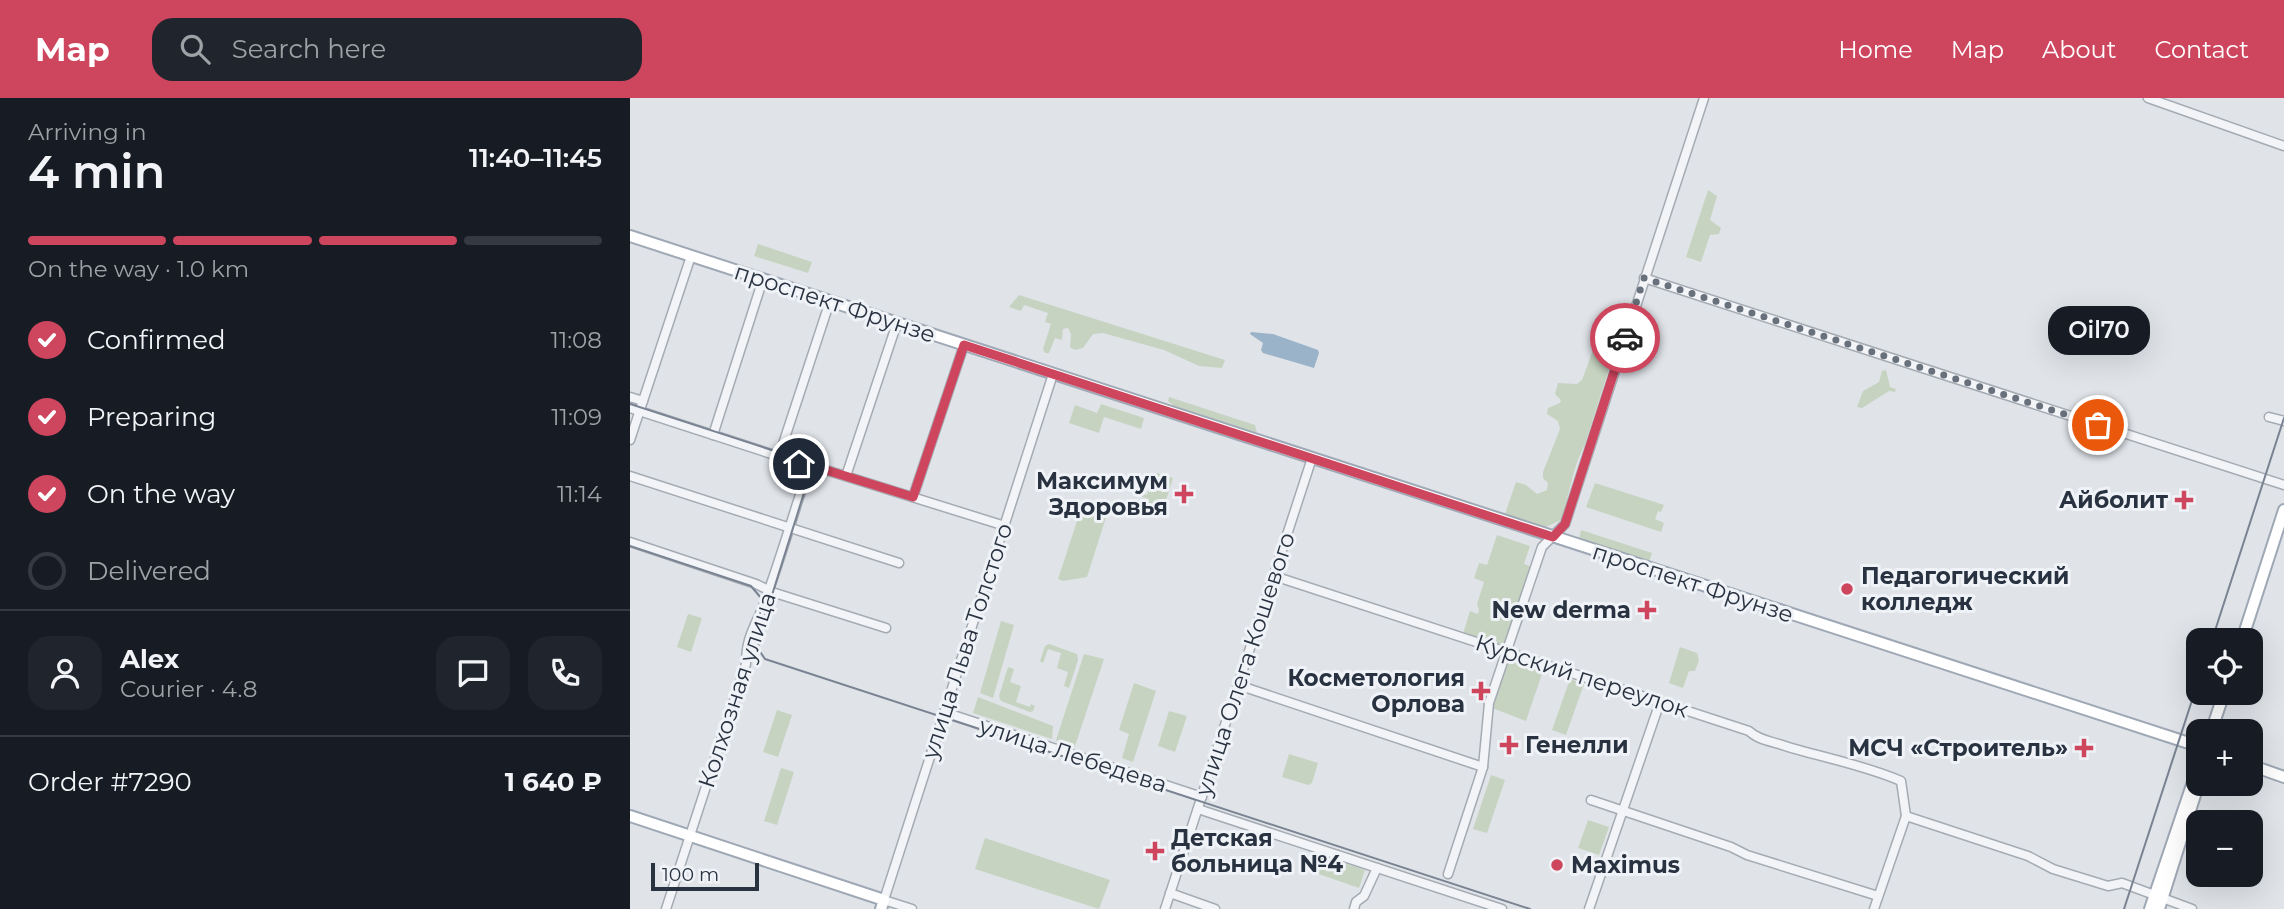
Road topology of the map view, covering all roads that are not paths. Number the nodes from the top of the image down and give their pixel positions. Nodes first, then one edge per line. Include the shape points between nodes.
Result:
1 (1704, 98) edge
2 (2148, 98) edge
3 (2284, 146) edge
4 (630, 236) edge
5 (691, 256) junction
6 (1644, 278) junction
7 (763, 279) junction
8 (830, 301) junction
9 (897, 323) junction
10 (964, 345) junction
11 (1053, 374) junction
12 (630, 397) edge
13 (643, 401) junction
14 (630, 408) edge
15 (640, 411) junction
16 (2269, 416) dead end
17 (2284, 421) edge
18 (713, 435) junction
19 (630, 440) edge
20 (779, 456) junction
21 (1312, 458) junction
22 (804, 470) junction
23 (630, 476) edge
24 (846, 476) junction
25 (2284, 485) edge
26 (913, 497) junction
27 (2284, 510) edge
28 (1005, 526) junction
29 (789, 528) junction
30 (2284, 532) edge
31 (1553, 537) junction
32 (630, 542) edge
33 (899, 563) dead end
34 (1274, 576) junction
35 (769, 590) junction
36 (886, 628) dead end
37 (2246, 628) edge
38 (2253, 628) edge
39 (1507, 651) junction
40 (1238, 685) junction
41 (1660, 702) junction
42 (944, 712) junction
43 (2186, 742) edge
44 (1483, 767) junction
45 (2263, 770) edge
46 (2284, 777) edge
47 (2190, 796) edge
48 (2195, 796) edge
49 (1202, 797) junction
50 (1591, 800) dead end
51 (1198, 809) junction
52 (1623, 811) junction
53 (630, 816) edge
54 (1906, 816) junction
55 (690, 835) junction
56 (1377, 868) junction
57 (1448, 874) dead end
58 (1170, 893) junction
59 (1878, 896) junction
60 (2159, 901) edge
61 (882, 904) edge
62 (666, 909) edge
63 (912, 909) edge
64 (1165, 909) edge
65 (1215, 909) edge
66 (1354, 909) edge
67 (1502, 909) edge
68 (1589, 909) edge
69 (1874, 909) edge
70 (2150, 909) edge
71 (2192, 909) edge

1 - 6 street
2 - 3 street
4 - 5 main road, проспект Фрунзе
5 - 7 main road, проспект Фрунзе
5 - 13 street
6 - 25 street
6 - 31 street via 1565,524
7 - 8 main road, проспект Фрунзе
7 - 18 street
8 - 9 main road, проспект Фрунзе
8 - 20 street
9 - 10 main road, проспект Фрунзе
9 - 24 street
10 - 11 main road, проспект Фрунзе
10 - 26 street
11 - 21 main road, проспект Фрунзе
11 - 28 street, улица Льва Толстого
12 - 13 street
13 - 15 street
14 - 15 street
15 - 18 street
15 - 19 street
16 - 17 street
18 - 20 street
20 - 22 street
21 - 31 main road, проспект Фрунзе
21 - 34 street, улица Олега Кошевого
22 - 24 street via 813,466
22 - 29 street, Колхозная улица
23 - 29 street
24 - 26 street
26 - 28 street
27 - 37 main road
28 - 42 street, улица Льва Толстого
29 - 33 street
29 - 35 street, Колхозная улица
30 - 38 main road
31 - 39 street via 1542,547
31 - 43 main road, проспект Фрунзе
32 - 35 street
34 - 39 street, Курский переулок
34 - 40 street, улица Олега Кошевого
35 - 36 street
35 - 55 street, Колхозная улица via 746,646 746,664
39 - 41 street, Курский переулок
39 - 44 street via 1488,706
40 - 44 street
40 - 49 street, улица Олега Кошевого
41 - 52 street
41 - 54 street, Курский переулок via 1901,781
42 - 49 street, улица Лебедева
42 - 61 street, улица Льва Толстого
44 - 57 street
45 - 46 main road
47 - 60 main road
48 - 60 main road
49 - 51 street, улица Олега Кошевого
50 - 52 street
51 - 56 street
51 - 58 street, улица Олега Кошевого
52 - 59 street
52 - 68 street
53 - 55 main road
54 - 59 street
54 - 60 street via 2028,856 2053,869 2108,886 2122,883
55 - 61 main road
55 - 62 street, Колхозная улица
56 - 66 street
56 - 67 street
58 - 64 street, улица Олега Кошевого
58 - 65 street
59 - 69 street
60 - 70 main road
60 - 71 street
61 - 63 street

